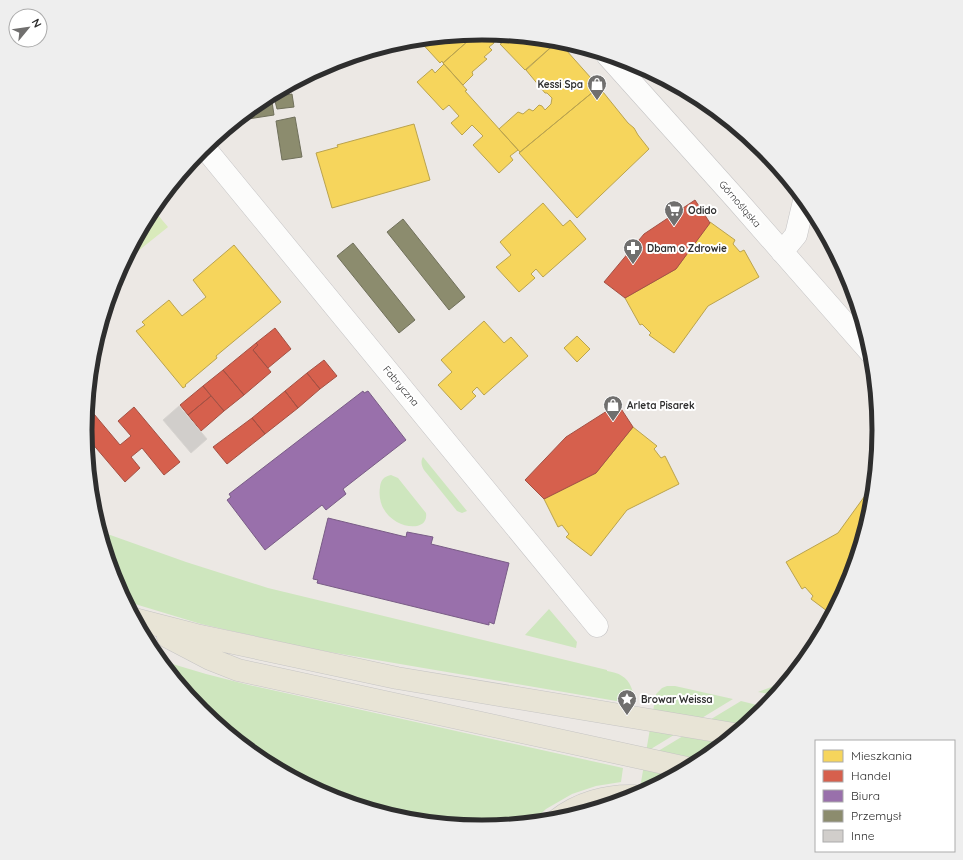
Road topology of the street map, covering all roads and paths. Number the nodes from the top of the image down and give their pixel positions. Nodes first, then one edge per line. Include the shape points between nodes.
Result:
1 (615, 64) edge
2 (208, 152) edge
3 (802, 208) edge
4 (782, 252) junction
5 (861, 342) edge
6 (142, 621) edge
7 (143, 624) edge
8 (597, 626) dead end
9 (727, 733) edge
10 (679, 766) edge
11 (611, 798) edge
12 (576, 809) edge

1 - 4 street, Górnośląska
2 - 8 street, Fabryczna
3 - 4 street via 796,235
4 - 5 street, Górnośląska
6 - 9 main road via 397,678
7 - 10 main road via 210,659 238,670
11 - 12 main road

